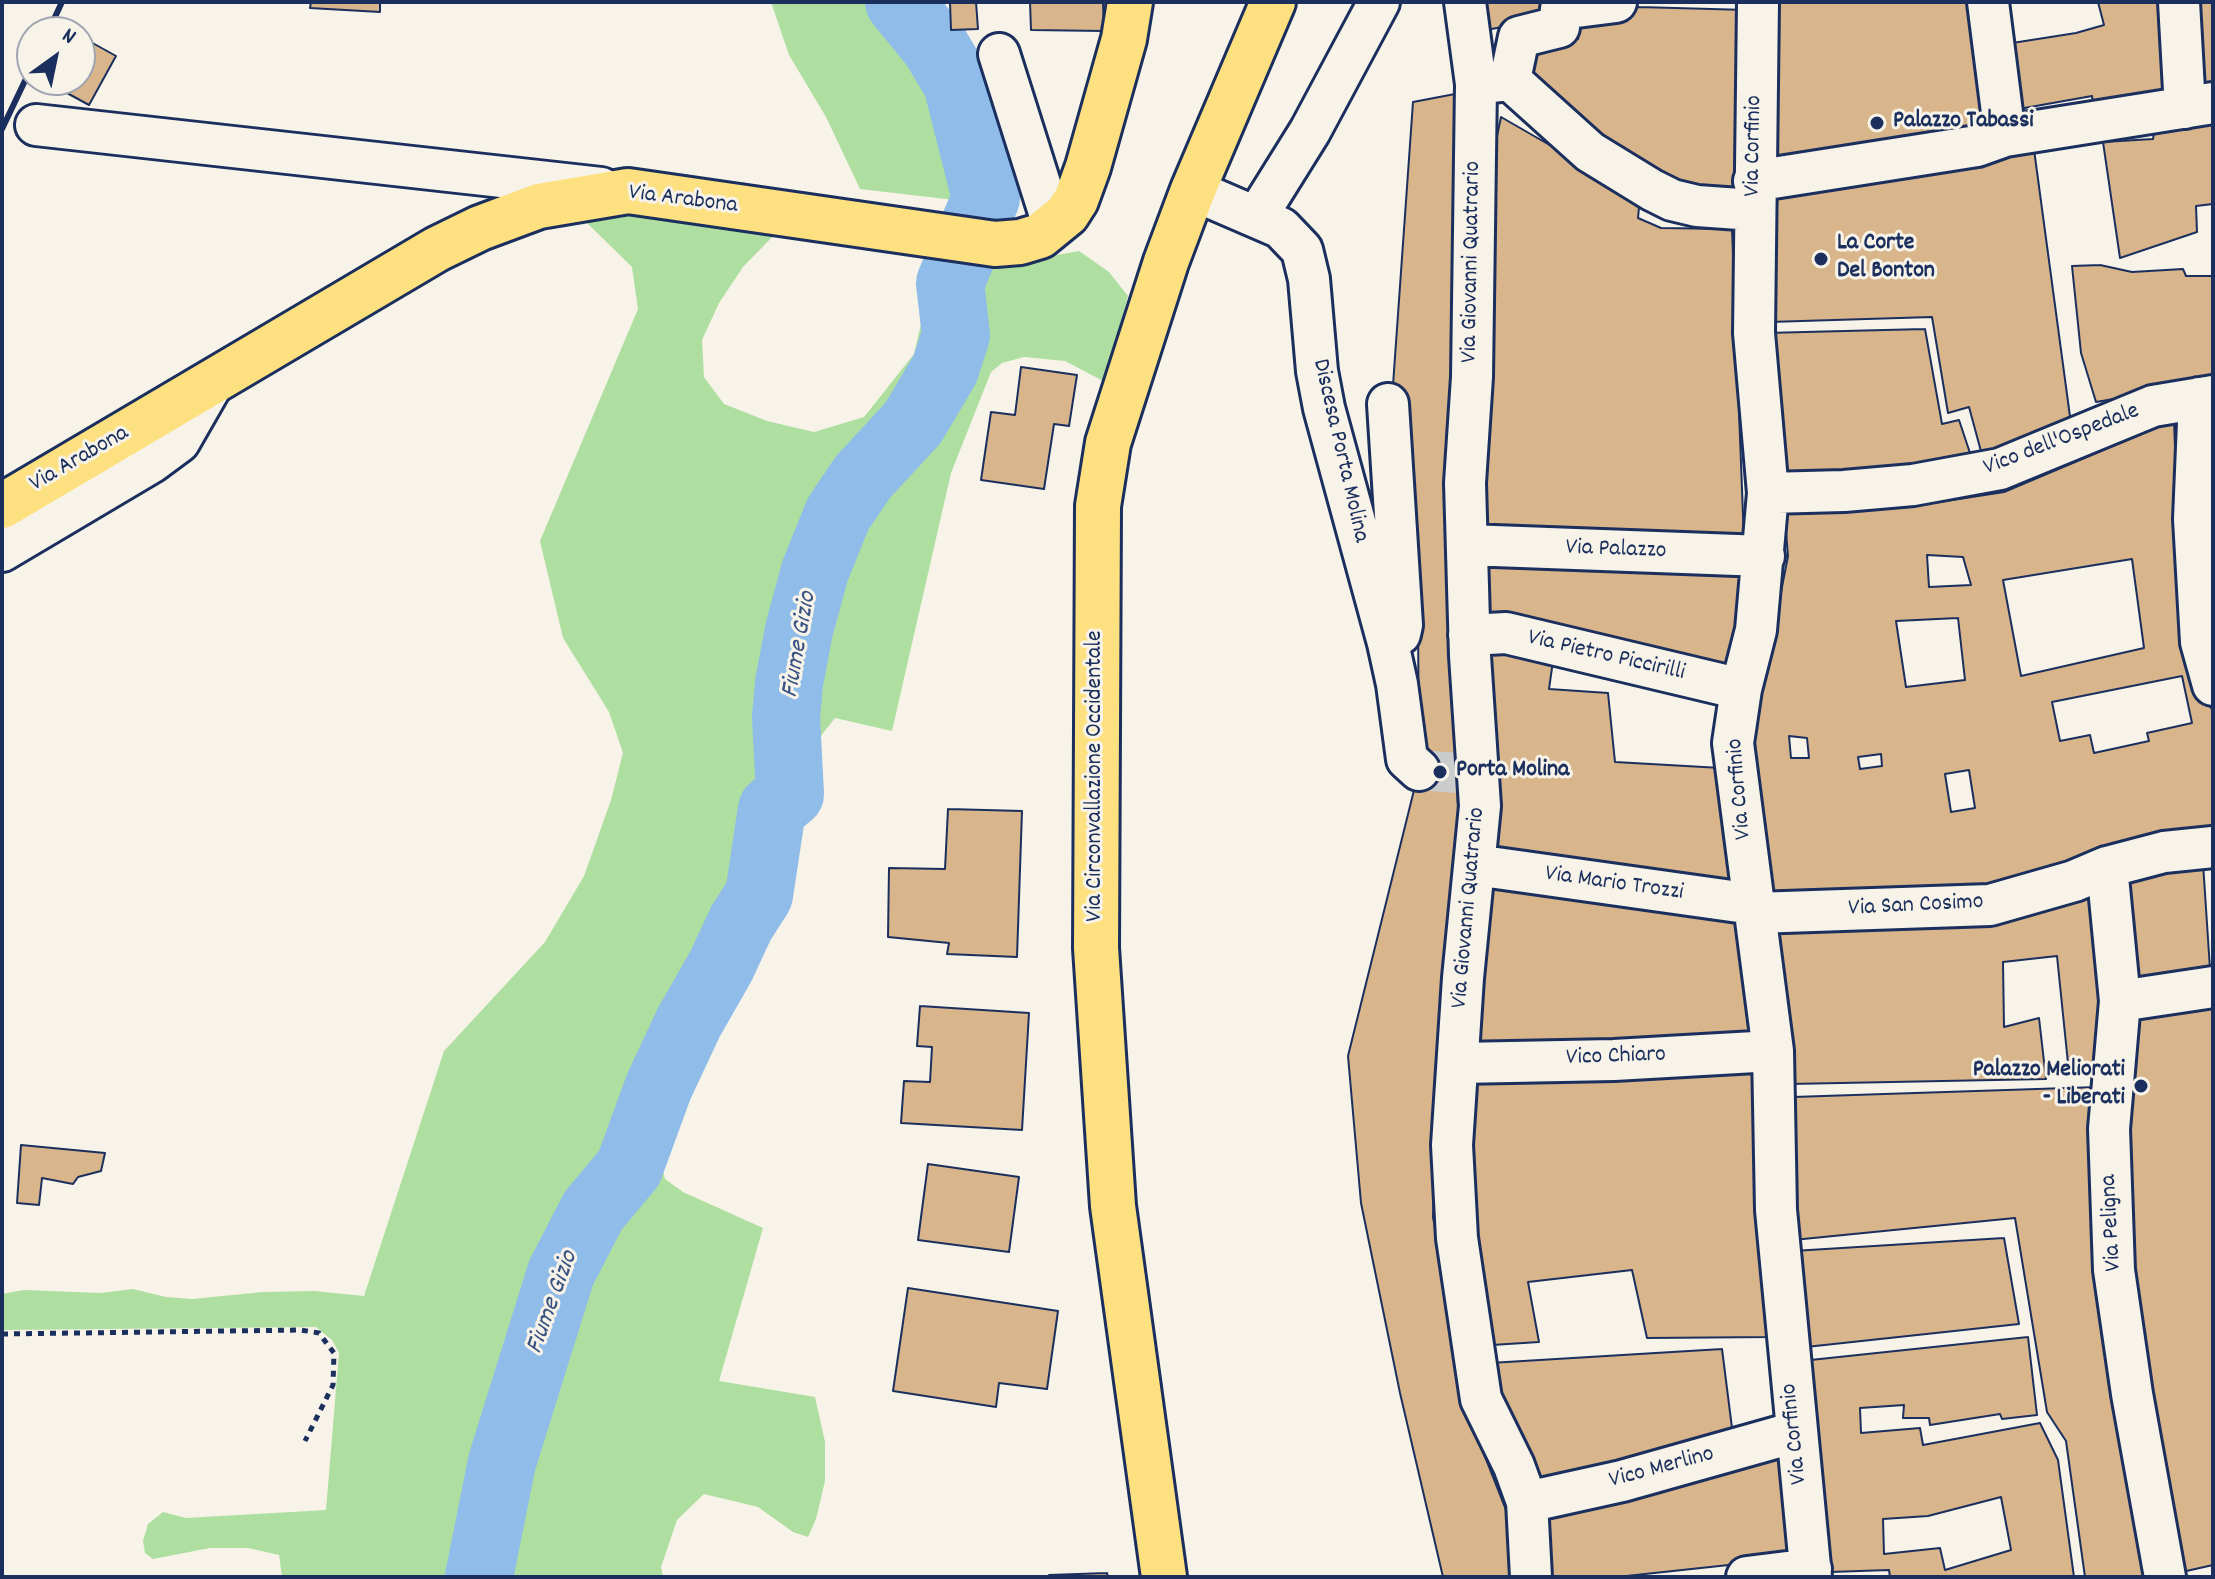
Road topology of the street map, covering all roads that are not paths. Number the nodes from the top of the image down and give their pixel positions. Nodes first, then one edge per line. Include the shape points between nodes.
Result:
1 (1130, 2) edge
2 (1273, 2) edge
3 (1379, 2) edge
4 (1465, 2) edge
5 (1616, 2) edge
6 (1758, 2) edge
7 (1988, 2) edge
8 (2179, 2) edge
9 (999, 54) dead end
10 (1493, 82) junction
11 (2199, 106) edge
12 (36, 125) dead end
13 (2005, 136) junction
14 (1193, 190) junction
15 (628, 191) junction
16 (1754, 196) junction
17 (1257, 216) junction
18 (1053, 225) junction
19 (214, 381) junction
20 (2206, 397) edge
21 (1388, 404) dead end
22 (1768, 493) junction
23 (2, 506) edge
24 (1467, 545) junction
25 (2, 551) edge
26 (1764, 556) junction
27 (1469, 635) junction
28 (1388, 643) junction
29 (2213, 685) edge
30 (1741, 689) junction
31 (1451, 772) junction
32 (2213, 847) edge
33 (1475, 865) junction
34 (2107, 867) junction
35 (1754, 908) junction
36 (2213, 987) edge
37 (2120, 1001) junction
38 (1773, 1051) junction
39 (1459, 1063) junction
40 (1796, 1432) junction
41 (1527, 1502) junction
42 (1811, 1573) edge
43 (1164, 1577) edge
44 (1531, 1577) edge
45 (1747, 1577) edge
46 (2165, 1577) edge

1 - 18 main road, Via Arabona via 1088,167 1076,200
2 - 14 main road, Via Circonvallazione Occidentale
3 - 17 street
4 - 10 street
5 - 10 street via 1561,9 1559,27 1519,37
6 - 16 street, Via Corfinio
7 - 13 street
8 - 11 street
9 - 18 street
10 - 16 street via 1590,152 1672,200 1697,206
10 - 24 street, Via Giovanni Quatrario via 1465,483
11 - 13 street
12 - 15 street
13 - 16 street
14 - 17 street, Discesa Porta Molina
14 - 43 main road, Via Circonvallazione Occidentale via 1108,443 1096,564 1096,948 1113,1206
15 - 18 main road, Via Arabona via 995,244 1040,236
15 - 19 main road, Via Arabona via 539,206 480,228
16 - 22 street, Via Corfinio via 1754,333
17 - 28 street, Discesa Porta Molina via 1281,228 1302,250 1324,408
19 - 23 main road, Via Arabona
19 - 25 street via 179,442
20 - 22 street, Vico dell'Ospedale via 2153,406 2000,469 1913,485
20 - 29 street via 2194,519 2201,642
21 - 28 street via 1402,625 1398,638
22 - 26 street, Via Corfinio
24 - 26 street, Via Palazzo
24 - 27 street, Via Giovanni Quatrario
26 - 30 street, Via Corfinio via 1756,630
27 - 30 street, Via Pietro Piccirilli via 1506,633
27 - 31 street, Via Giovanni Quatrario
28 - 31 street, Discesa Porta Molina via 1407,759
30 - 35 street, Via Corfinio via 1733,743
31 - 33 street, Via Giovanni Quatrario
32 - 34 street, Via San Cosimo via 2164,852
33 - 35 street, Via Mario Trozzi
33 - 39 street, Via Giovanni Quatrario
34 - 35 street, Via San Cosimo via 1990,905
34 - 37 street, Via Peligna
35 - 38 street, Via Corfinio
36 - 37 street
37 - 46 street, Via Peligna via 2109,1129 2114,1270
38 - 39 street, Vico Chiaro
38 - 40 street, Via Corfinio via 1776,1210
39 - 41 street, Via Giovanni Quatrario via 1452,1145 1457,1238 1481,1399
40 - 41 street, Vico Merlino
40 - 42 street, Via Corfinio
41 - 44 street, Via Giovanni Quatrario
42 - 45 street

